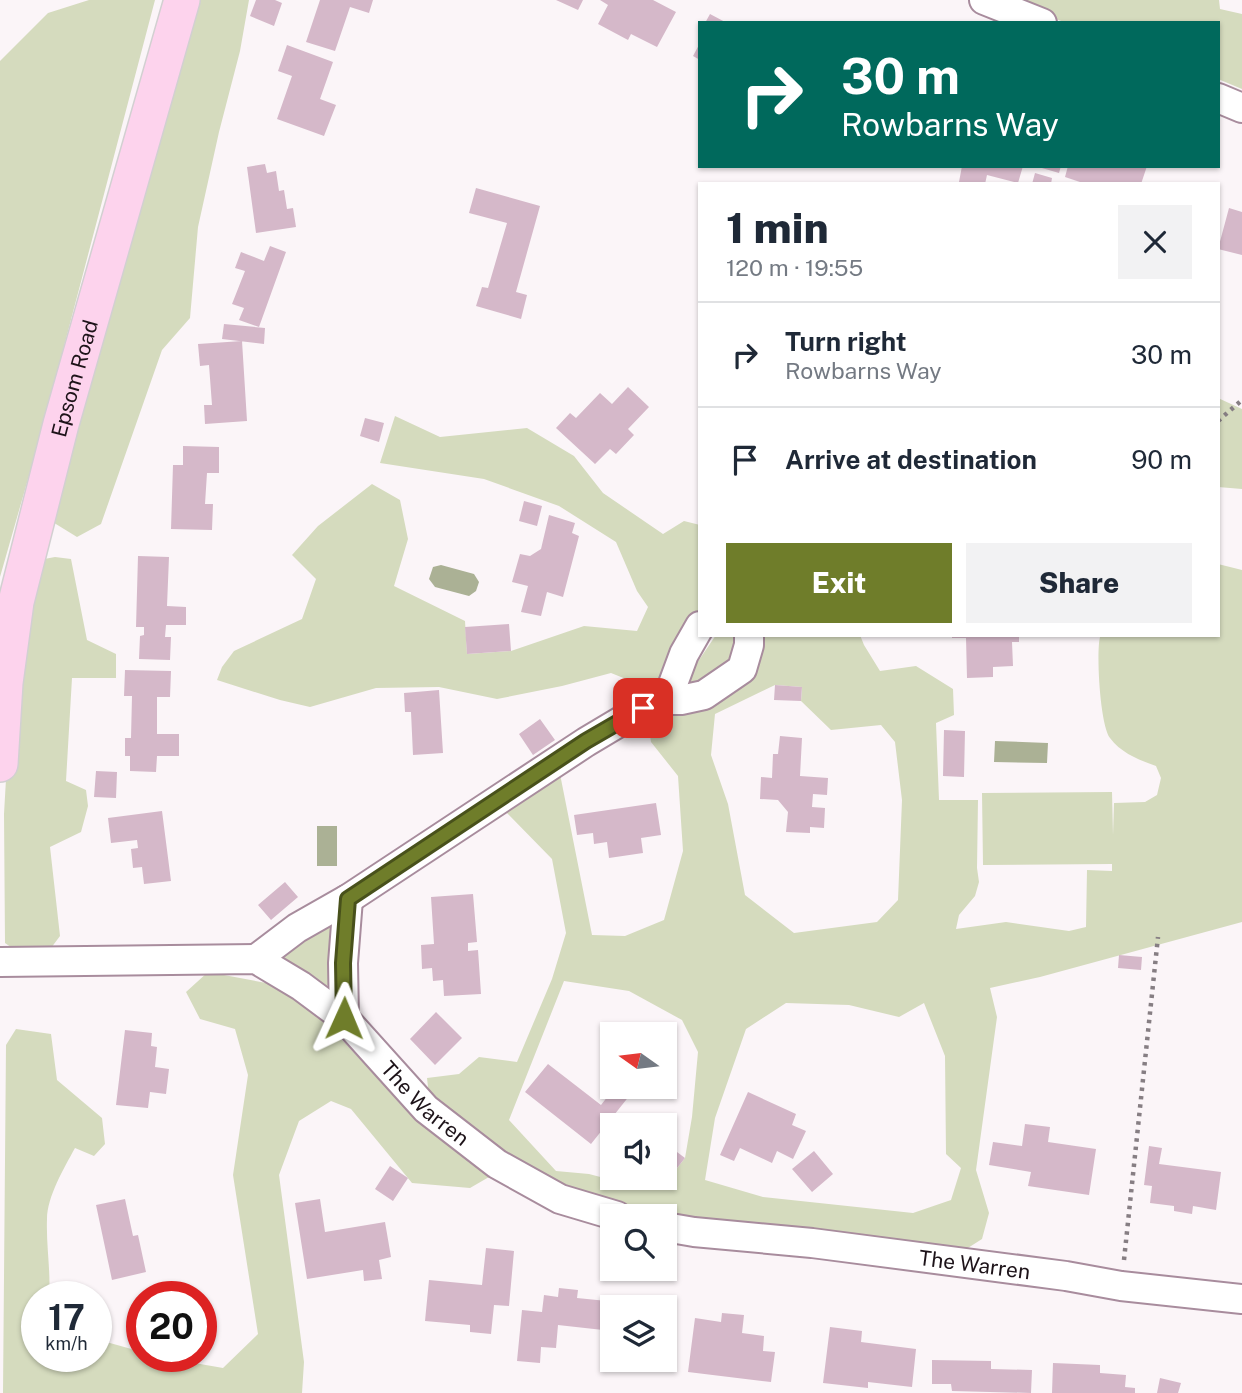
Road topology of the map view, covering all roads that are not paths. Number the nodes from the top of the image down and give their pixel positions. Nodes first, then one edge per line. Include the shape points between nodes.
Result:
1 (182, 0) edge
2 (984, 0) edge
3 (1037, 21) edge
4 (1220, 99) edge
5 (1242, 108) edge
6 (698, 630) edge
7 (749, 637) edge
8 (667, 700) junction
9 (0, 764) edge
10 (348, 899) junction
11 (256, 959) junction
12 (0, 962) edge
13 (344, 1018) junction
14 (600, 1211) edge
15 (677, 1228) edge
16 (1242, 1299) edge

1 - 9 main road, Epsom Road via 61,424 16,602
2 - 3 street
4 - 5 street
6 - 8 street
7 - 8 street via 742,669 704,695
8 - 10 street via 643,708 586,741
10 - 11 street via 297,928
10 - 13 street
11 - 12 street
11 - 13 street, The Warren
13 - 14 street, The Warren via 426,1109 497,1164 560,1199
15 - 16 street, The Warren

